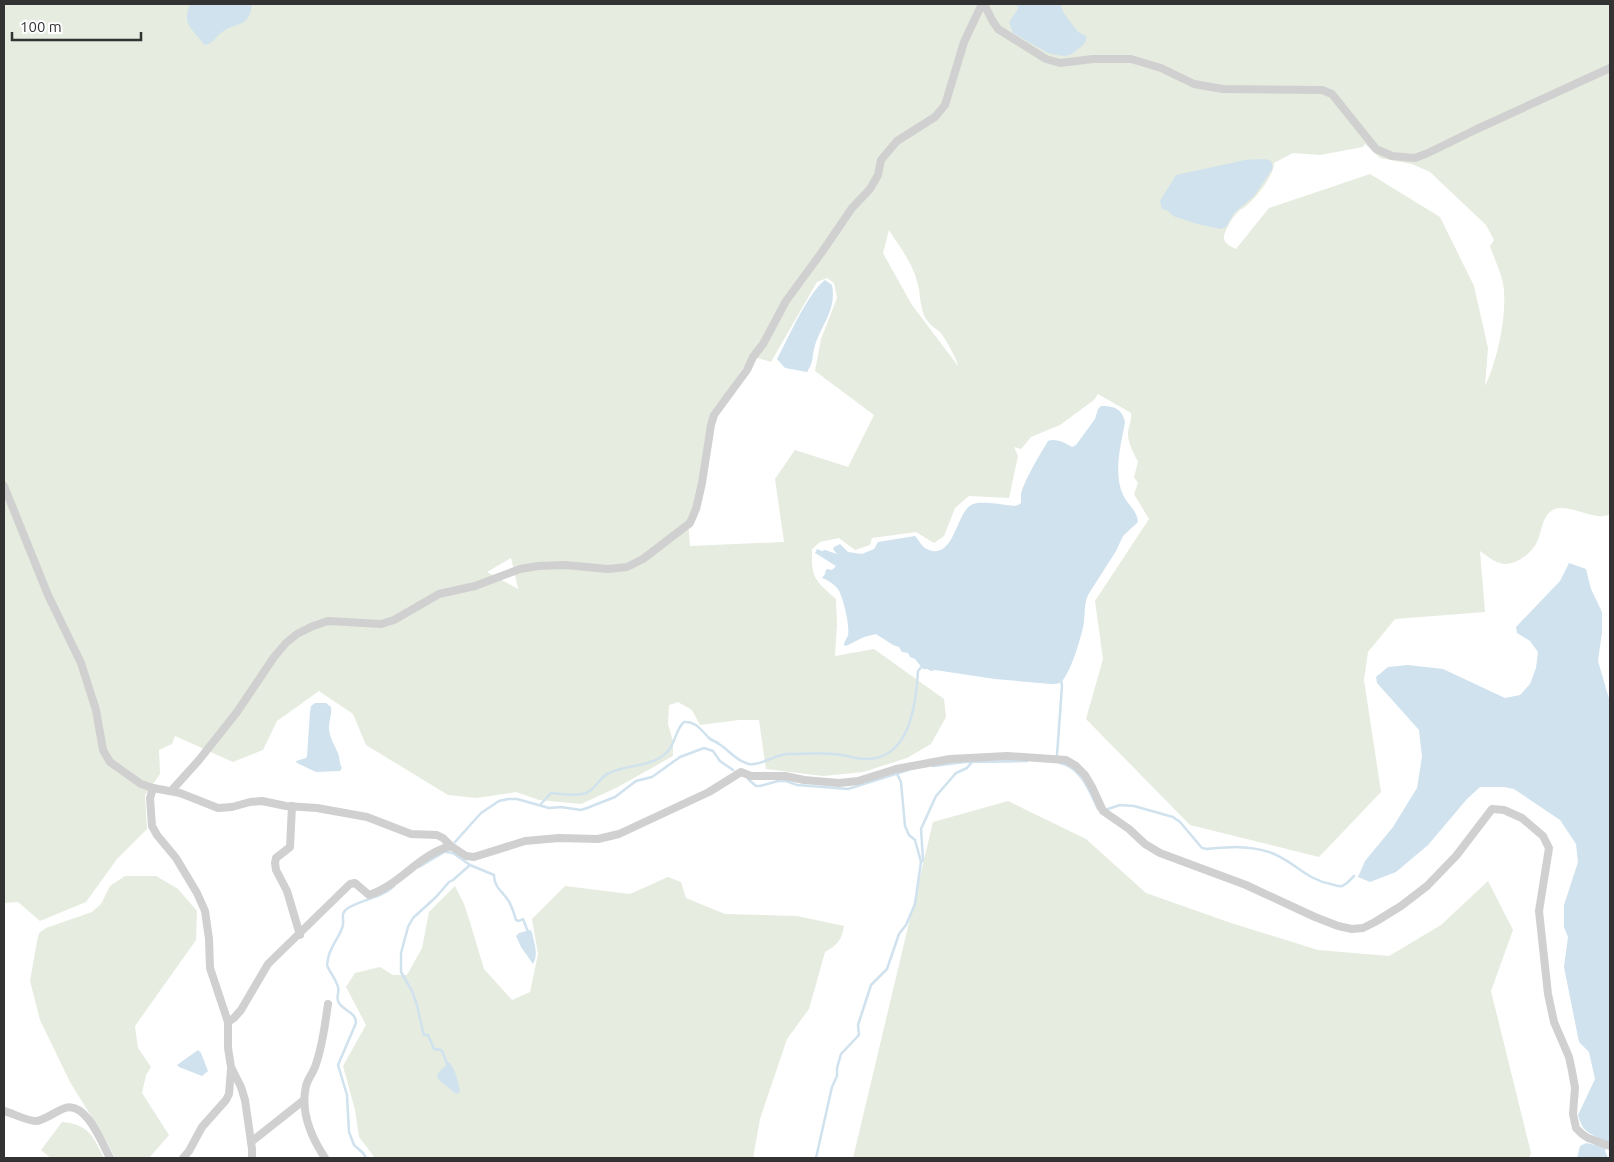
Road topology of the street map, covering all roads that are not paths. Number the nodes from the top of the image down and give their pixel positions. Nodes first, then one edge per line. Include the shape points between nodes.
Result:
1 (983, 4) edge
2 (1610, 68) edge
3 (4, 486) edge
4 (153, 788) junction
5 (172, 790) junction
6 (292, 806) junction
7 (451, 846) junction
8 (300, 935) junction
9 (328, 1004) dead end
10 (228, 1022) junction
11 (231, 1067) junction
12 (304, 1100) junction
13 (4, 1111) edge
14 (251, 1142) junction
15 (1610, 1146) edge
16 (110, 1158) edge
17 (183, 1158) edge
18 (252, 1158) edge
19 (325, 1158) edge

1 - 2 street via 998,29 1046,59 1060,63 1132,59 1194,84 1223,88 1322,90 1332,94 1376,149 1392,156 1415,158 1428,153
1 - 5 street via 964,42 944,105 935,117 897,142 881,160 878,175 870,189 852,208 786,301 763,344 714,415 702,483 690,523 643,559 627,567 608,569 565,565 520,568 475,586 439,594 381,624 328,621 313,626 280,650 237,712
3 - 4 street via 48,594 81,663 96,710 103,750 110,762 141,784
4 - 5 street
4 - 10 street via 150,798 152,826 176,858 205,911 210,968
5 - 6 street via 218,808 262,801
6 - 7 street via 367,817 411,834 437,835
6 - 8 street via 290,847 276,858 275,863
7 - 8 street via 429,855 381,891 370,895 355,883 350,884
7 - 15 street via 466,856 474,857 525,841 598,839 619,834 709,792 741,772 751,776 785,776 839,783 858,781 920,763 978,756 1066,760 1085,776 1103,810 1160,853 1352,929 1375,922 1427,886 1456,856 1492,809 1504,810 1522,818 1543,836 1549,848 1539,911 1548,994 1554,1022 1572,1071 1576,1128 1588,1138
8 - 10 street via 268,964 241,1010
9 - 12 street via 323,1040
10 - 11 street
11 - 14 street via 241,1087
11 - 17 street via 226,1100 202,1127
12 - 14 street
12 - 19 street via 312,1136
13 - 16 street via 37,1121 64,1108 78,1108 84,1112
14 - 18 street

